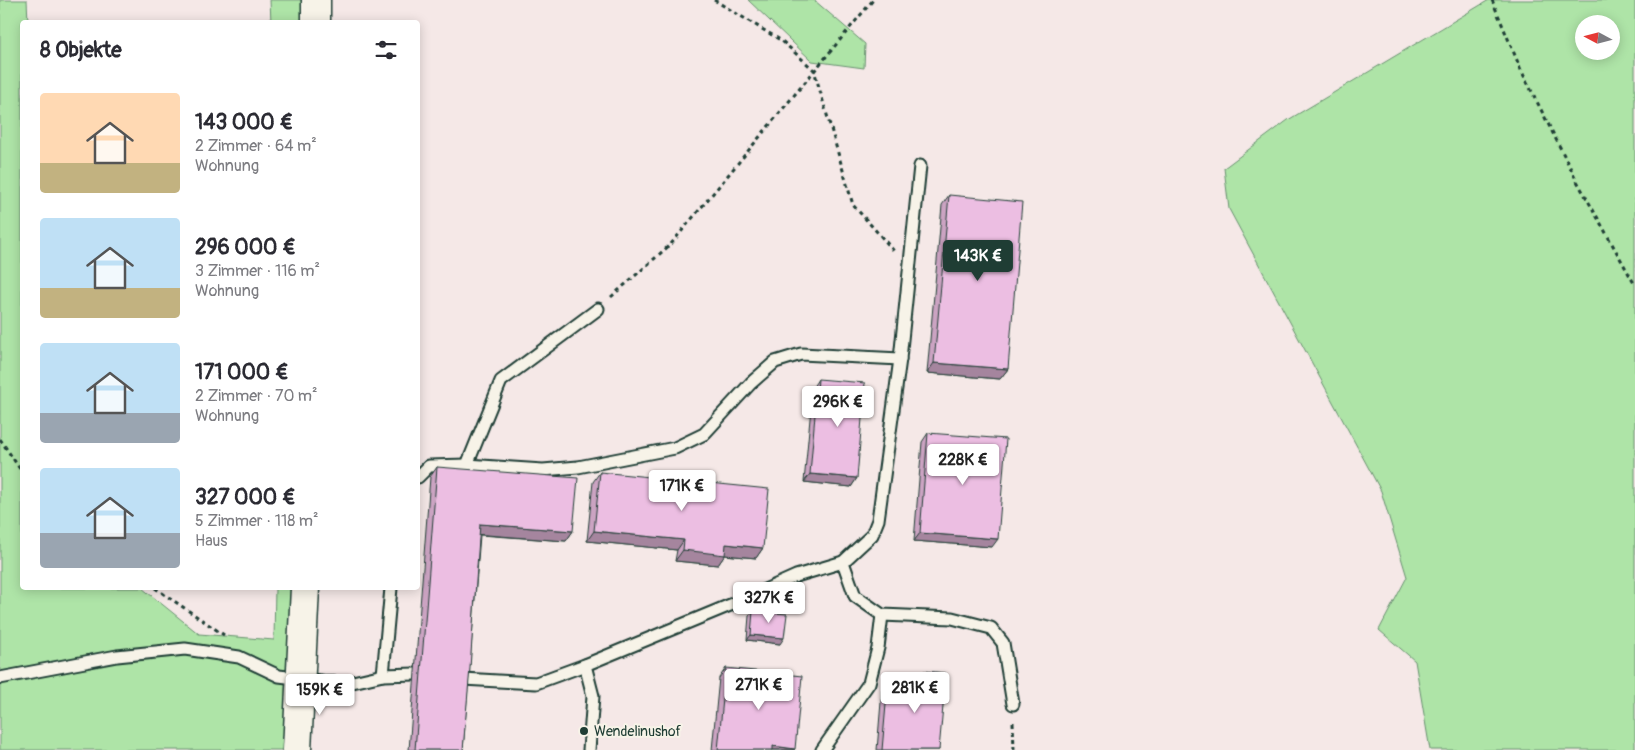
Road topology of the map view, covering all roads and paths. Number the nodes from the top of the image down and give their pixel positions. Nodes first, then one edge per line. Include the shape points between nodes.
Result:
1 (316, 0) edge
2 (714, 0) edge
3 (873, 0) edge
4 (1492, 0) edge
5 (316, 20) edge
6 (814, 70) junction
7 (920, 166) dead end
8 (909, 268) junction
9 (1635, 286) edge
10 (598, 309) joint
11 (900, 359) junction
12 (0, 439) edge
13 (467, 465) junction
14 (20, 469) edge
15 (420, 475) edge
16 (843, 562) junction
17 (158, 590) edge
18 (305, 590) edge
19 (391, 590) edge
20 (882, 615) junction
21 (239, 657) junction
22 (586, 665) junction
23 (415, 674) dead end
24 (384, 675) junction
25 (0, 678) edge
26 (302, 679) junction
27 (463, 679) edge
28 (1013, 704) joint
29 (297, 750) edge
30 (589, 750) edge
31 (822, 750) edge
32 (1014, 750) edge

1 - 5 street
2 - 6 path via 782,41
3 - 6 path
4 - 9 path via 1521,70
6 - 8 path via 853,205
6 - 10 path via 671,244
7 - 8 lane
8 - 11 lane
10 - 13 lane via 501,381
11 - 13 lane via 801,354 775,362 750,383 704,434 675,448 570,468 543,470
11 - 16 lane via 878,520 872,535
12 - 14 path
13 - 15 lane via 429,466
16 - 20 lane via 855,596
16 - 22 lane via 796,576
17 - 21 path via 236,644
18 - 26 street
19 - 24 lane
20 - 28 lane via 952,618 991,628 1003,642
20 - 31 lane via 869,683
21 - 25 lane via 185,648 117,656
21 - 26 lane via 279,676
22 - 27 lane via 536,683
22 - 30 lane via 593,696
23 - 24 lane
24 - 26 lane via 344,684
26 - 29 street
28 - 32 path

